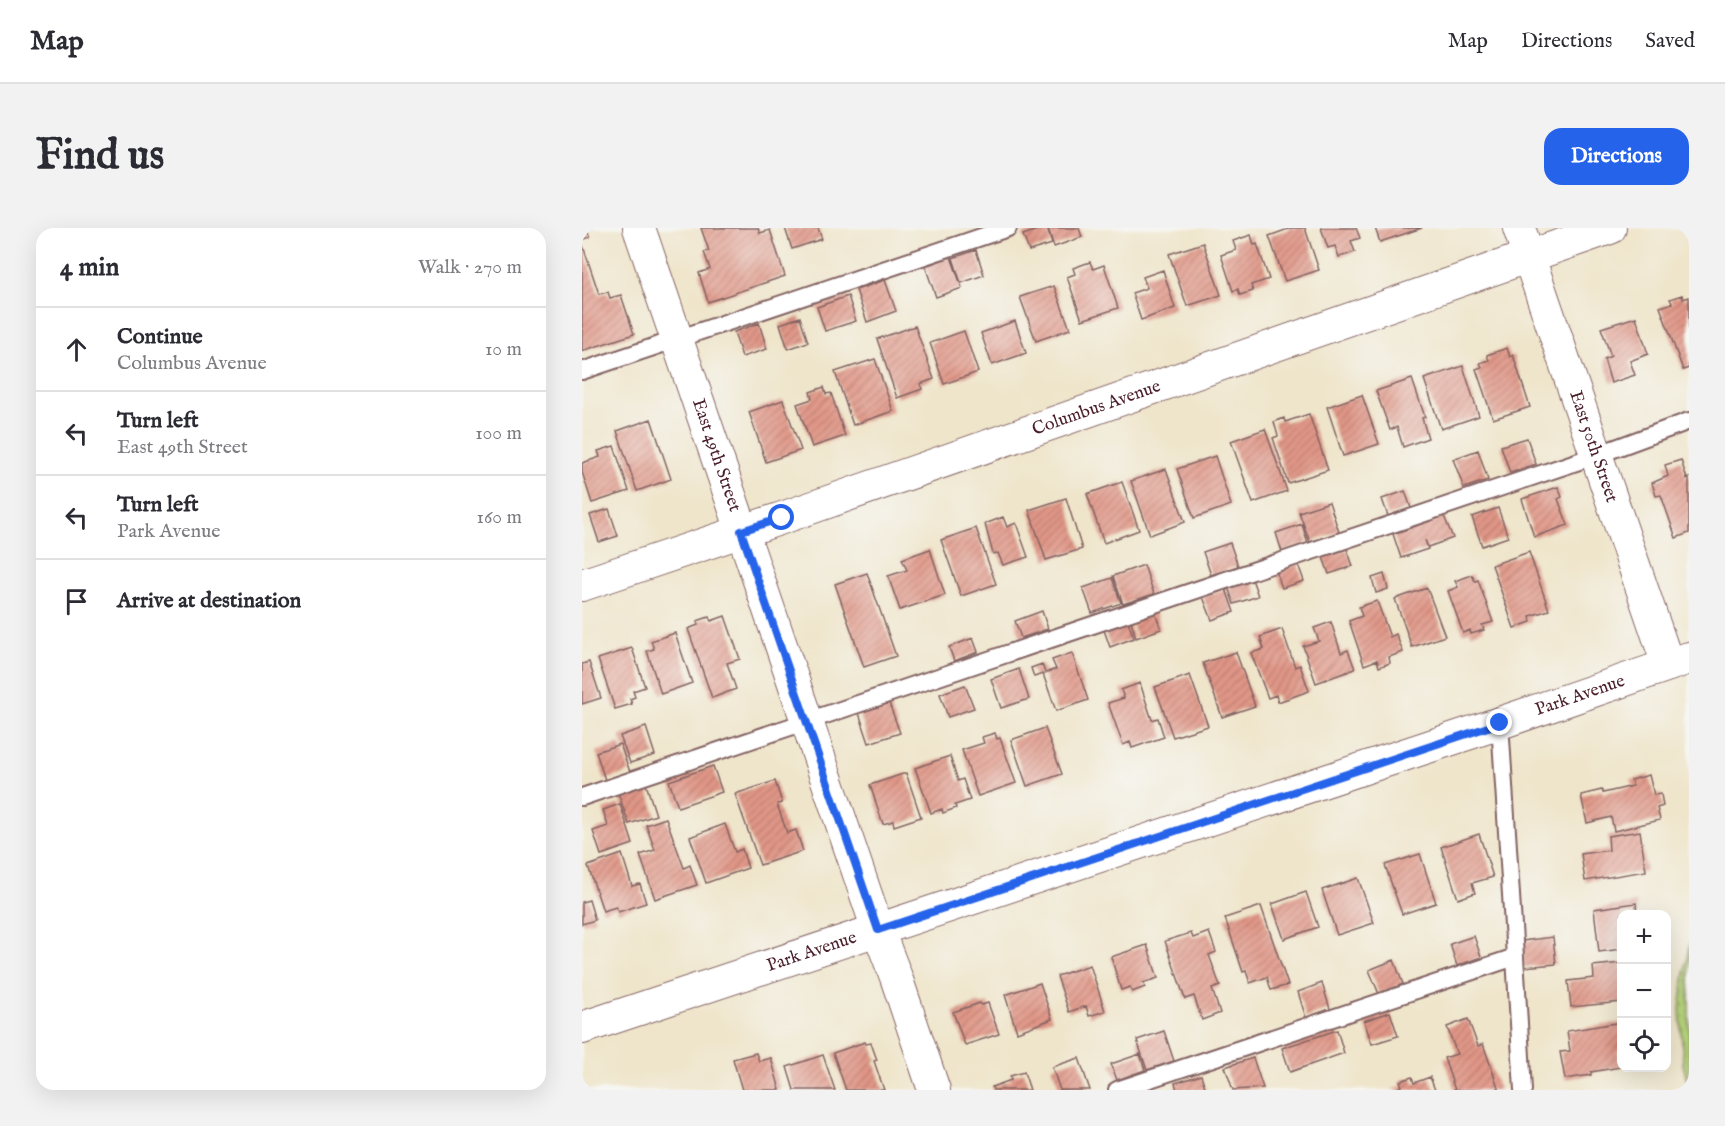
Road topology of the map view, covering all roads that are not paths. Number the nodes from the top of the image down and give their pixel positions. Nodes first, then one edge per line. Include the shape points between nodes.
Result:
1 (639, 228) edge
2 (1008, 228) edge
3 (1610, 228) edge
4 (1524, 242) edge
5 (676, 340) junction
6 (582, 371) edge
7 (1689, 421) edge
8 (1597, 455) junction
9 (741, 531) junction
10 (582, 585) edge
11 (1678, 661) edge
12 (807, 721) junction
13 (1500, 723) junction
14 (582, 797) edge
15 (878, 930) junction
16 (1515, 957) junction
17 (582, 1028) edge
18 (933, 1090) edge
19 (1117, 1090) edge
20 (1523, 1090) edge

1 - 5 street, East 49th Street
2 - 5 lane
3 - 4 street, Columbus Avenue
4 - 8 street, East 50th Street
4 - 9 street, Columbus Avenue
5 - 6 lane
5 - 9 street, East 49th Street
7 - 8 lane
8 - 11 street, East 50th Street
8 - 12 lane
9 - 10 street, Columbus Avenue
9 - 12 street, East 49th Street
11 - 13 street, Park Avenue
12 - 14 lane
12 - 15 street, East 49th Street
13 - 15 street, Park Avenue
13 - 16 lane
15 - 17 street, Park Avenue
15 - 18 street, East 49th Street
16 - 19 lane
16 - 20 lane

